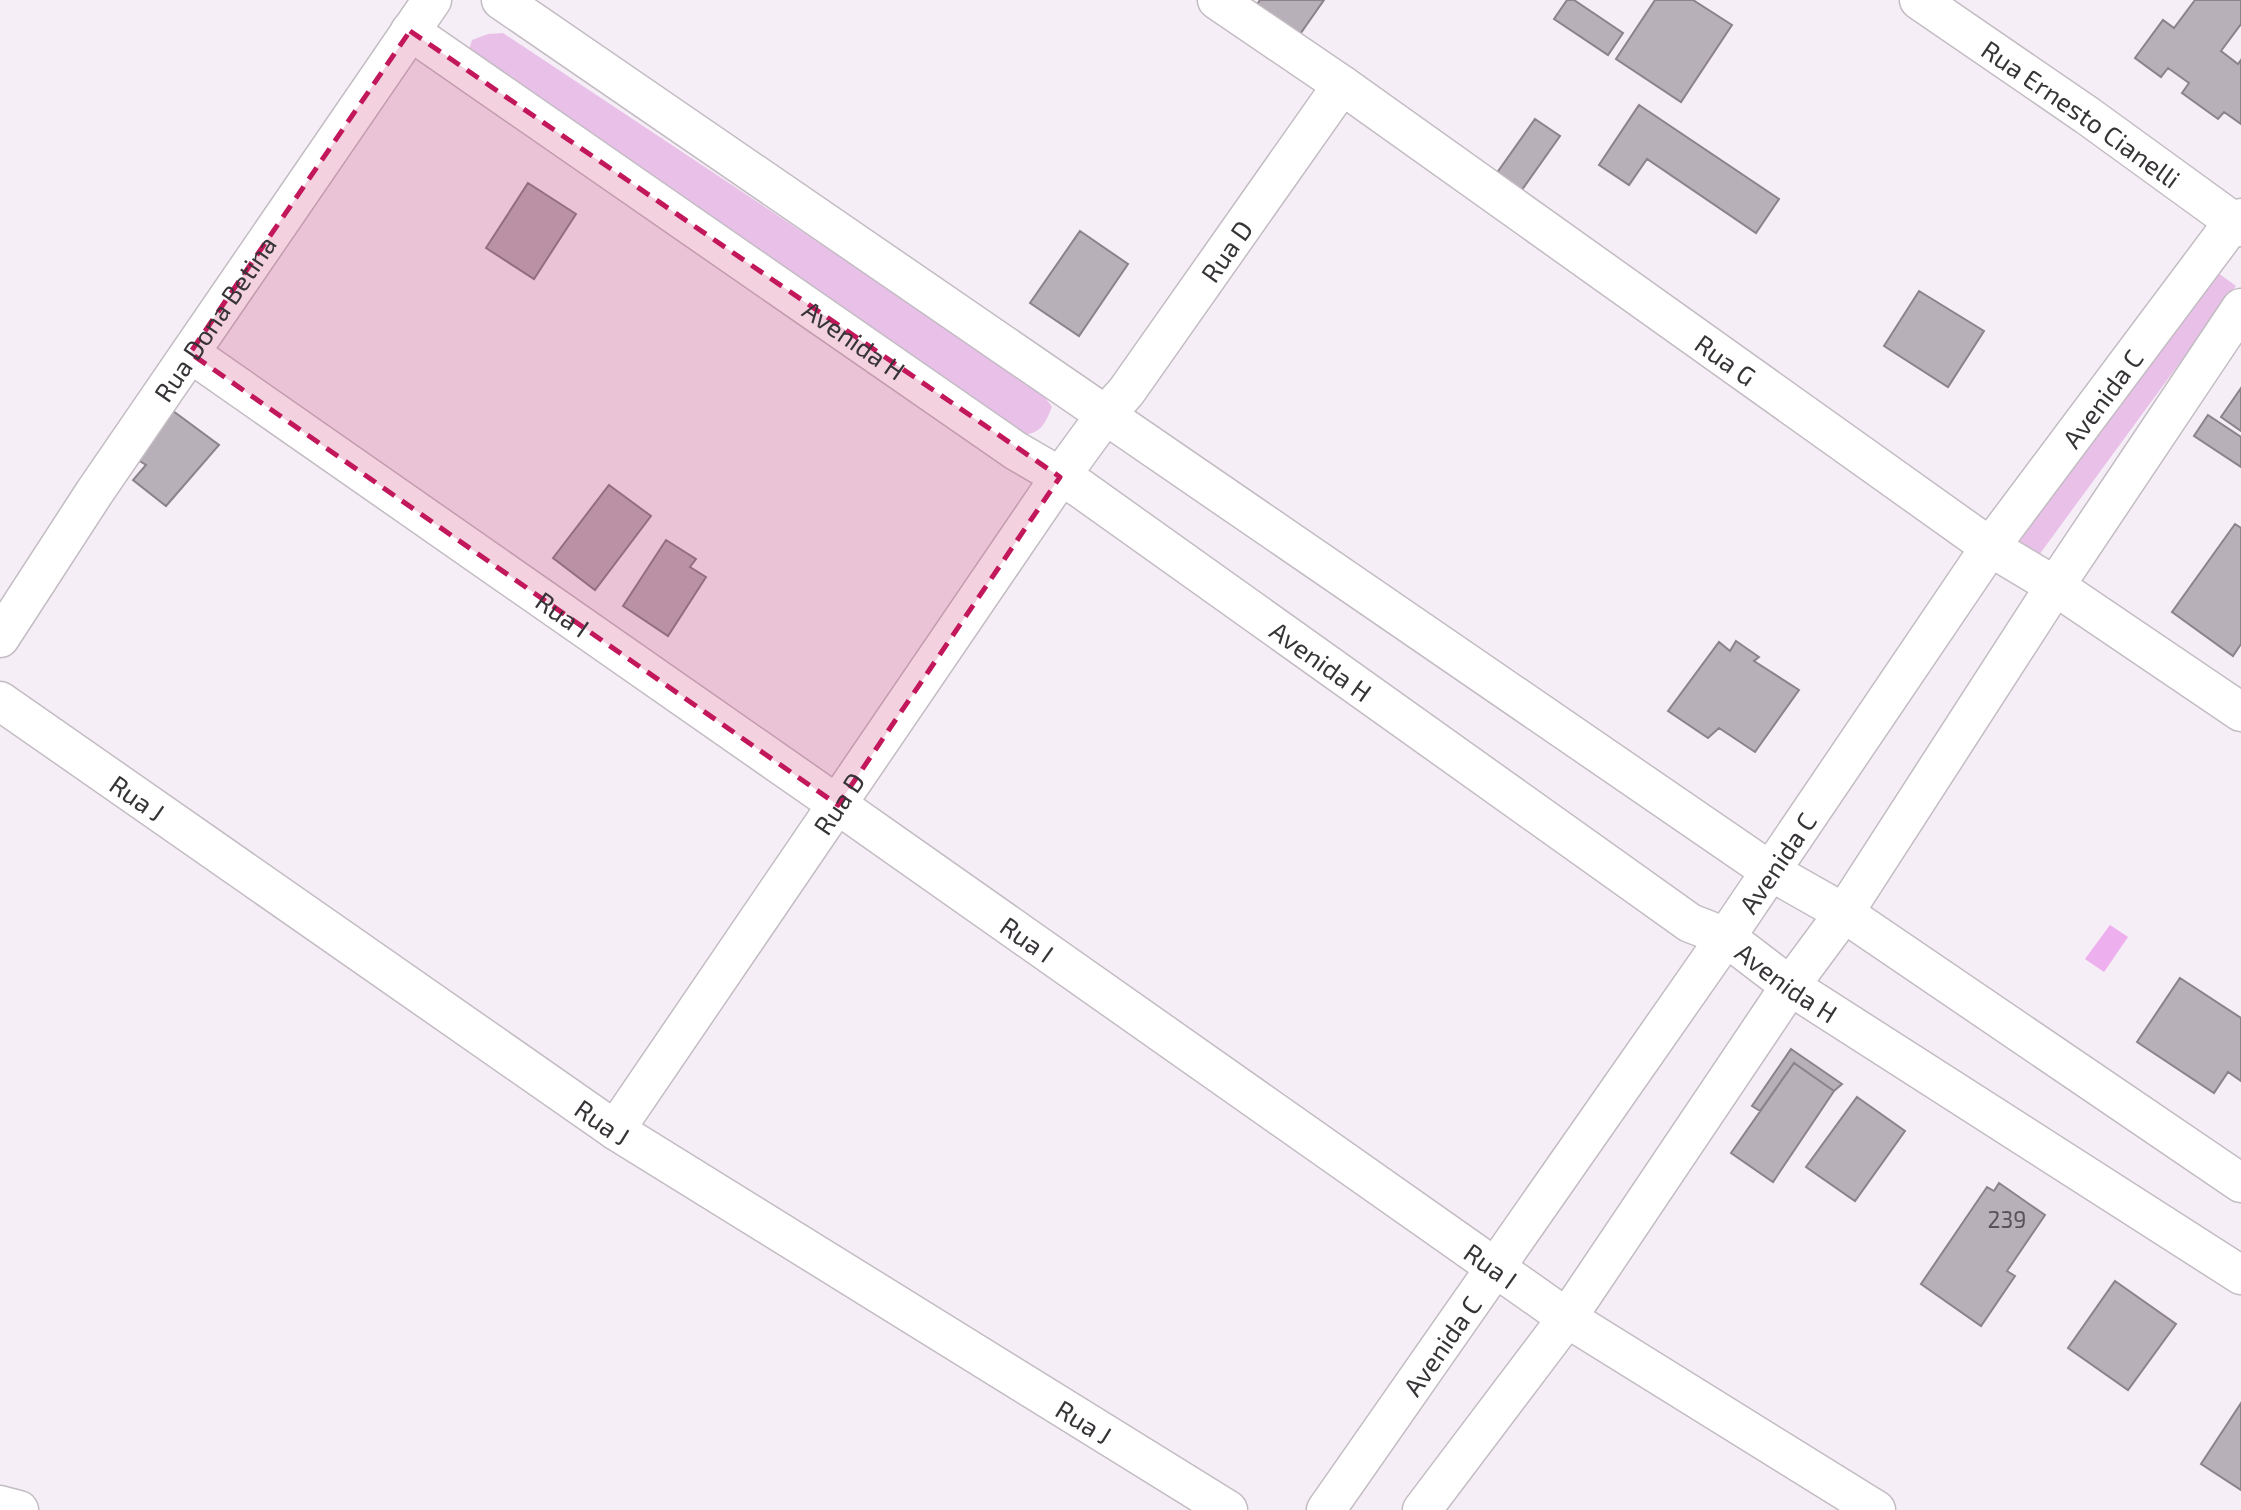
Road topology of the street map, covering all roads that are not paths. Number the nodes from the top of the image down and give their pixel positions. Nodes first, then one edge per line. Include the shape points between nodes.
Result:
1 (431, 0) edge
2 (501, 0) edge
3 (1217, 0) edge
4 (1919, 0) edge
5 (410, 32) junction
6 (1342, 85) junction
7 (2239, 222) edge
8 (2241, 308) edge
9 (190, 353) junction
10 (1106, 414) junction
11 (1060, 477) junction
12 (1990, 547) junction
13 (2055, 586) junction
14 (0, 638) edge
15 (0, 701) edge
16 (2241, 712) edge
17 (838, 805) junction
18 (1770, 871) junction
19 (1844, 913) junction
20 (1726, 937) junction
21 (1790, 986) junction
22 (615, 1130) junction
23 (2241, 1183) edge
24 (1496, 1267) junction
25 (2241, 1275) edge
26 (1567, 1318) junction
27 (0, 1505) edge
28 (19, 1510) edge
29 (1228, 1510) edge
30 (1326, 1510) edge
31 (1422, 1510) edge
32 (1876, 1510) edge

1 - 5 street, Rua Dona Betina
2 - 10 street
3 - 6 street, Rua G
4 - 7 street, Rua Ernesto Cianelli
5 - 9 street, Rua Dona Betina
5 - 11 street, Avenida H
6 - 10 street, Rua D
6 - 12 street, Rua G
7 - 12 street, Avenida C
8 - 13 street
9 - 14 street, Rua Dona Betina
9 - 17 street, Rua I
10 - 11 street, Rua D
10 - 18 street
11 - 17 street, Rua D
11 - 20 street, Avenida H via 1689,923
12 - 13 street, Rua G
12 - 18 street, Avenida C
13 - 16 street, Rua G
13 - 19 street
15 - 22 street, Rua J
17 - 22 street, Rua D
17 - 24 street, Rua I
18 - 19 street
18 - 20 street, Avenida C
19 - 21 street
19 - 23 street
20 - 21 street, Avenida H
20 - 24 street, Avenida C
21 - 25 street, Avenida H
21 - 26 street
22 - 29 street, Rua J
24 - 26 street, Rua I
24 - 30 street, Avenida C
26 - 31 street
26 - 32 street, Rua I
27 - 28 street

